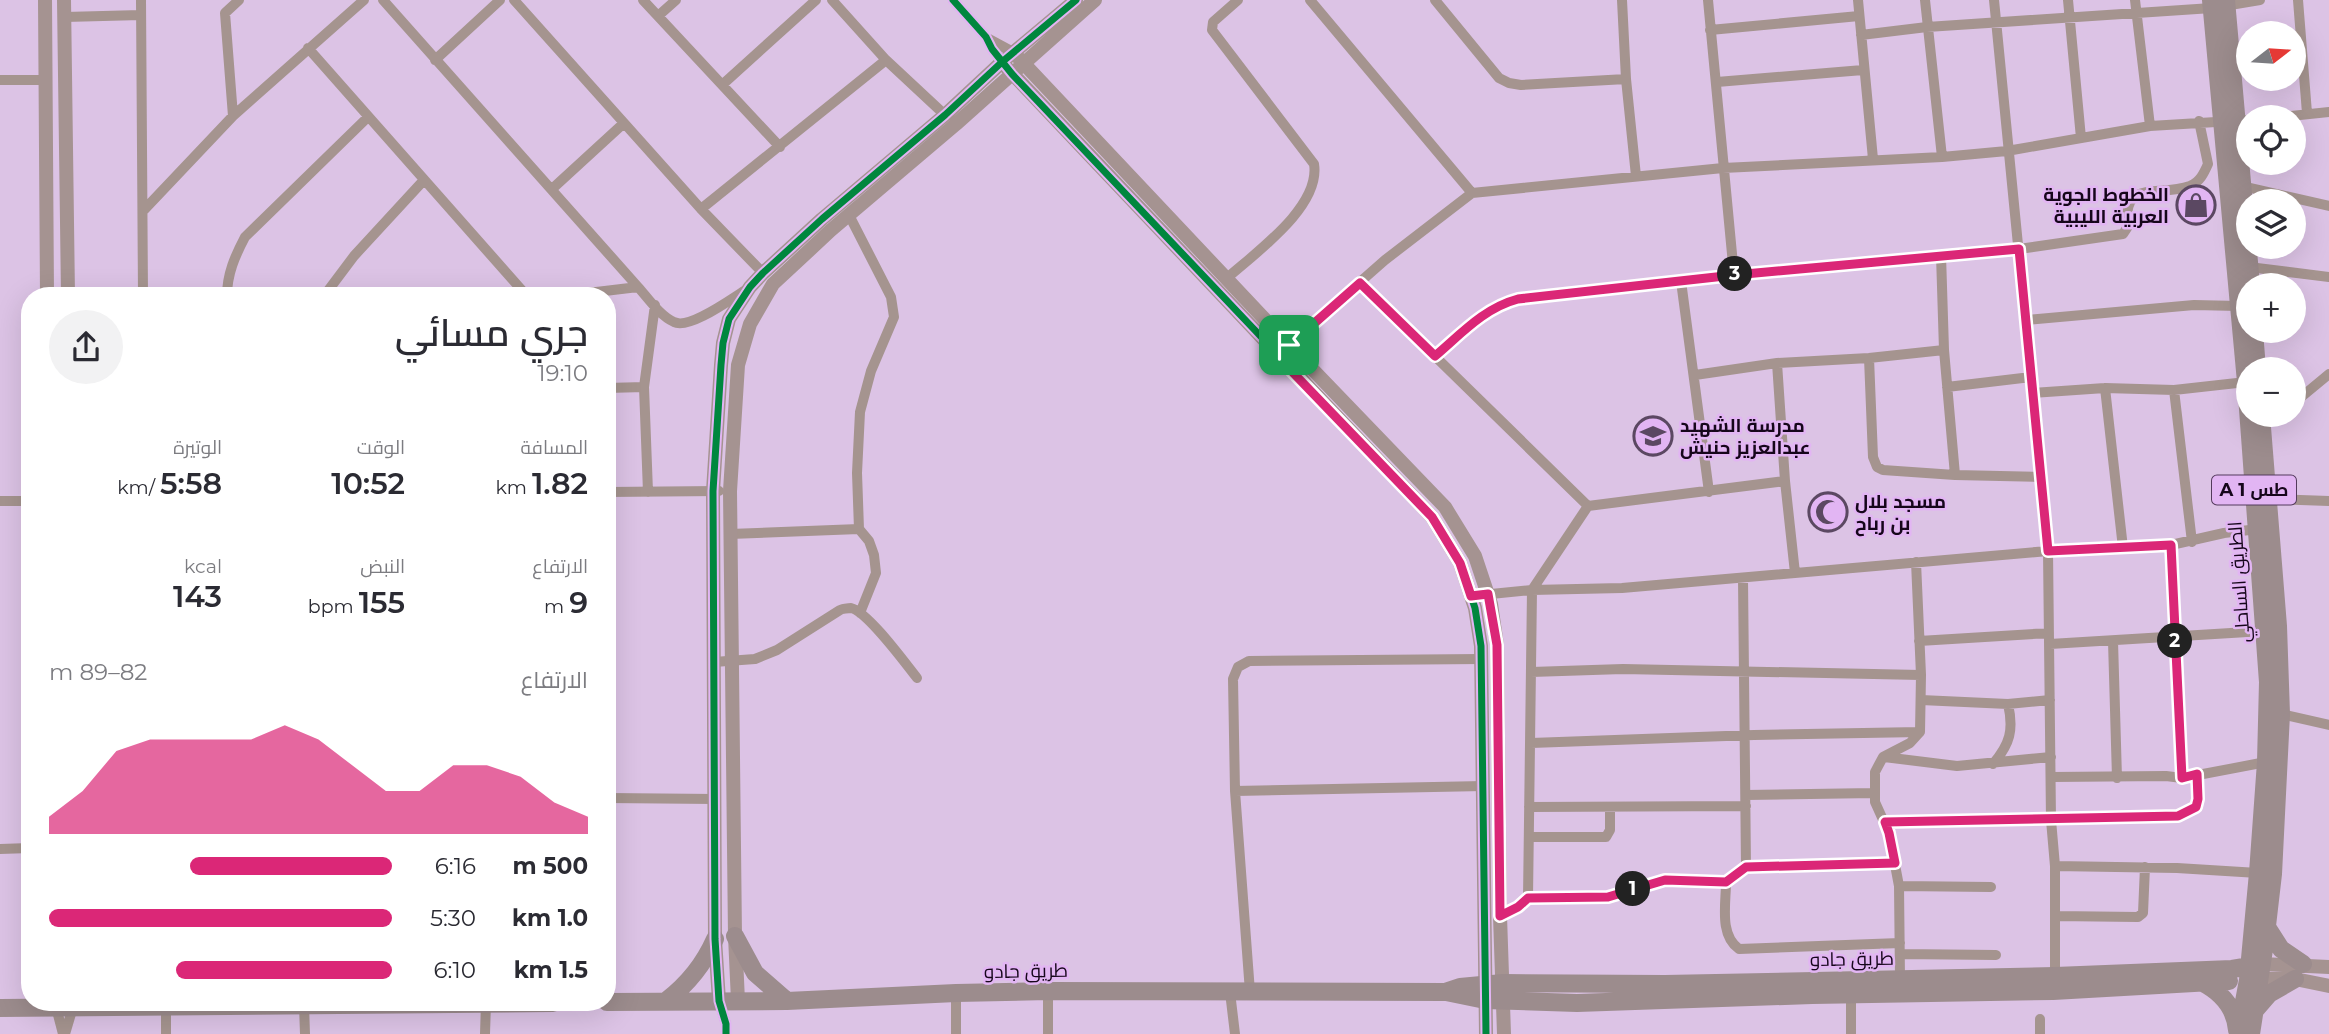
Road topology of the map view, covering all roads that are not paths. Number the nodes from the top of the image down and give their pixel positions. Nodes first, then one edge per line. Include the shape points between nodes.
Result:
1 (45, 0) edge
2 (64, 0) edge
3 (141, 0) edge
4 (225, 0) edge
5 (239, 0) edge
6 (364, 0) edge
7 (383, 0) edge
8 (500, 0) edge
9 (514, 0) edge
10 (643, 0) edge
11 (676, 0) edge
12 (816, 0) edge
13 (832, 0) edge
14 (1076, 0) edge
15 (1095, 0) edge
16 (1238, 0) edge
17 (1310, 0) edge
18 (1435, 0) edge
19 (1622, 0) edge
20 (1708, 0) edge
21 (1858, 0) edge
22 (1925, 0) edge
23 (1994, 0) edge
24 (2068, 0) edge
25 (2135, 0) edge
26 (2260, 0) edge
27 (2298, 0) edge
28 (955, 1) edge
29 (2219, 3) edge
30 (225, 13) junction
31 (2136, 13) junction
32 (142, 15) junction
33 (658, 16) junction
34 (1859, 16) junction
35 (2068, 16) junction
36 (65, 17) junction
37 (1995, 23) junction
38 (1927, 27) junction
39 (1710, 30) junction
40 (1861, 35) junction
41 (307, 48) junction
42 (1013, 59) junction
43 (435, 60) junction
44 (886, 60) junction
45 (1863, 70) junction
46 (1012, 74) junction
47 (1626, 79) junction
48 (0, 80) edge
49 (45, 80) junction
50 (1717, 82) junction
51 (722, 85) junction
52 (2329, 112) edge
53 (2308, 113) joint
54 (944, 115) junction
55 (233, 116) junction
56 (368, 117) junction
57 (2236, 120) edge
58 (2199, 121) junction
59 (624, 123) junction
60 (2150, 126) junction
61 (2081, 138) junction
62 (780, 147) junction
63 (2007, 151) junction
64 (1942, 157) junction
65 (1873, 159) junction
66 (1723, 168) junction
67 (2237, 175) edge
68 (2241, 175) edge
69 (1636, 176) junction
70 (424, 180) junction
71 (2242, 186) junction
72 (552, 189) junction
73 (1472, 193) junction
74 (2329, 206) edge
75 (701, 209) junction
76 (143, 211) junction
77 (849, 215) junction
78 (2019, 249) junction
79 (1941, 255) junction
80 (2249, 267) junction
81 (764, 272) junction
82 (2238, 273) edge
83 (2250, 273) edge
84 (1734, 275) junction
85 (2329, 277) edge
86 (1226, 279) junction
87 (1681, 281) junction
88 (1360, 283) junction
89 (638, 286) junction
90 (47, 287) edge
91 (68, 287) edge
92 (143, 287) edge
93 (227, 287) edge
94 (331, 287) edge
95 (519, 287) edge
96 (750, 287) junction
97 (616, 289) edge
98 (655, 305) junction
99 (2236, 306) edge
100 (2026, 320) junction
101 (1289, 345) junction
102 (1944, 349) junction
103 (1277, 356) junction
104 (1435, 356) junction
105 (1869, 358) junction
106 (1777, 363) junction
107 (2329, 374) edge
108 (1695, 375) junction
109 (2031, 377) junction
110 (2236, 379) edge
111 (643, 387) junction
112 (1947, 387) junction
113 (616, 388) edge
114 (2105, 388) junction
115 (2174, 390) junction
116 (2306, 392) edge
117 (2032, 393) junction
118 (2256, 427) edge
119 (2267, 427) edge
120 (1955, 475) junction
121 (2040, 477) junction
122 (1785, 481) junction
123 (713, 491) junction
124 (730, 491) junction
125 (616, 492) edge
126 (648, 492) junction
127 (1709, 492) junction
128 (2267, 499) junction
129 (0, 501) edge
130 (21, 501) edge
131 (2329, 501) edge
132 (1588, 506) junction
133 (859, 529) junction
134 (2263, 529) junction
135 (730, 534) junction
136 (2192, 541) junction
137 (2171, 545) junction
138 (2123, 548) junction
139 (2048, 551) junction
140 (1916, 562) junction
141 (1795, 573) junction
142 (1743, 579) junction
143 (1532, 590) junction
144 (1488, 594) junction
145 (1471, 596) junction
146 (860, 613) junction
147 (2264, 631) junction
148 (2175, 636) junction
149 (2049, 638) junction
150 (2113, 640) junction
151 (1919, 641) junction
152 (1481, 659) junction
153 (731, 661) junction
154 (714, 662) junction
155 (1531, 672) junction
156 (1743, 673) junction
157 (1921, 675) junction
158 (917, 678) dead end
159 (1921, 700) junction
160 (2050, 700) junction
161 (2008, 704) junction
162 (2281, 714) junction
163 (2329, 724) edge
164 (1920, 732) junction
165 (1743, 735) junction
166 (1531, 743) junction
167 (1883, 757) junction
168 (2050, 757) junction
169 (2266, 762) junction
170 (1993, 764) junction
171 (2197, 774) junction
172 (2052, 777) junction
173 (2117, 778) junction
174 (2182, 778) junction
175 (1484, 786) junction
176 (1234, 791) junction
177 (1874, 793) junction
178 (616, 797) edge
179 (715, 799) junction
180 (1746, 801) junction
181 (1529, 807) junction
182 (1610, 807) junction
183 (2051, 820) junction
184 (1885, 822) junction
185 (1529, 837) junction
186 (21, 848) edge
187 (0, 849) edge
188 (1895, 863) junction
189 (2055, 866) junction
190 (1746, 867) junction
191 (2145, 867) junction
192 (2258, 873) junction
193 (1726, 882) junction
194 (1899, 886) junction
195 (1991, 887) dead end
196 (1528, 898) junction
197 (1500, 916) junction
198 (2055, 916) junction
199 (2267, 927) junction
200 (734, 936) junction
201 (715, 939) junction
202 (1900, 949) junction
203 (1996, 955) dead end
204 (2329, 967) edge
205 (2299, 972) junction
206 (2255, 973) junction
207 (2055, 976) junction
208 (1900, 979) junction
209 (2201, 982) junction
210 (1503, 983) junction
211 (2329, 986) edge
212 (1048, 991) junction
213 (1230, 992) junction
214 (1250, 992) junction
215 (1485, 992) junction
216 (956, 993) junction
217 (1851, 994) junction
218 (667, 1000) junction
219 (787, 1000) junction
220 (719, 1001) junction
221 (738, 1001) junction
222 (1504, 1001) junction
223 (616, 1002) edge
224 (2256, 1009) junction
225 (64, 1011) edge
226 (64, 1011) edge
227 (166, 1011) edge
228 (304, 1011) edge
229 (486, 1011) edge
230 (2040, 1019) dead end
231 (726, 1029) edge
232 (64, 1034) edge
233 (166, 1034) edge
234 (305, 1034) edge
235 (485, 1034) edge
236 (956, 1034) edge
237 (1048, 1034) edge
238 (1235, 1034) edge
239 (1486, 1034) edge
240 (1504, 1034) edge
241 (1851, 1034) edge
242 (2040, 1034) edge
243 (2237, 1034) edge
244 (2251, 1034) edge

1 - 49 street
2 - 36 street
3 - 32 street
4 - 30 street
5 - 30 street
6 - 41 street
7 - 43 street
8 - 43 street
9 - 59 street
10 - 33 street
11 - 33 street
12 - 51 street
13 - 44 street
14 - 42 street
15 - 42 street
16 - 86 street via 1213,22 1212,30 1314,164 1316,174 1292,219
17 - 73 street
18 - 47 street via 1499,78 1509,83
19 - 47 street
20 - 39 street
21 - 34 street
22 - 38 street
23 - 37 street
24 - 35 street
25 - 31 street
26 - 29 street
27 - 53 street
28 - 42 street via 986,37
29 - 31 street
29 - 57 highway, الطريق الساحلي / A 1 طس
30 - 55 street
31 - 35 street
31 - 60 street
32 - 36 street
32 - 76 street
33 - 51 street
34 - 39 street
34 - 40 street
35 - 37 street
35 - 61 street
36 - 91 street
37 - 38 street
37 - 63 street
38 - 40 street
38 - 64 street
39 - 50 street
40 - 45 street
41 - 55 street
41 - 56 street
42 - 46 street
42 - 54 street
42 - 86 street
43 - 72 street
44 - 54 street
44 - 62 street
45 - 50 street
45 - 65 street
46 - 77 street
46 - 103 street
47 - 69 street
48 - 49 street
49 - 90 street
50 - 66 street
51 - 62 street
52 - 53 street
54 - 81 street
55 - 76 street
56 - 70 street
56 - 93 street via 245,237
57 - 58 street
58 - 60 street
58 - 78 street via 2208,164 2200,179 2131,198 2123,234
59 - 72 street
59 - 75 street
60 - 61 street
61 - 63 street
62 - 75 street
63 - 64 street
63 - 78 street
64 - 65 street
65 - 66 street
66 - 69 street
66 - 84 street
67 - 82 highway, الطريق الساحلي / A 1 طس
68 - 71 highway, الطريق الساحلي / A 1 طس
69 - 73 street
70 - 94 street
70 - 95 street
71 - 74 street
71 - 80 highway, الطريق الساحلي / A 1 طس
72 - 89 street
73 - 88 street
75 - 81 street
76 - 92 street
77 - 124 street via 773,284 750,324 738,365
77 - 133 street via 891,297 894,317 860,412
78 - 79 street
78 - 100 street
79 - 84 street
79 - 102 street
80 - 83 highway, الطريق الساحلي / A 1 طس
80 - 85 street
81 - 96 street
84 - 87 street
86 - 101 street
87 - 104 street via 1501,304
87 - 108 street
88 - 101 street
88 - 104 street
89 - 97 street
89 - 98 street
96 - 98 street via 681,325
96 - 123 street via 729,319 723,343
98 - 111 street
99 - 100 street via 2194,305
100 - 109 street
101 - 103 street
101 - 144 street via 1445,508 1475,556
102 - 105 street
102 - 112 street
103 - 145 street via 1432,517 1460,563
104 - 132 street
105 - 106 street
105 - 120 street via 1872,457 1877,467
106 - 108 street
106 - 122 street
107 - 116 street
108 - 127 street
109 - 112 street
109 - 117 street
110 - 115 street
111 - 113 street
111 - 126 street
112 - 120 street
114 - 115 street
114 - 117 street
114 - 138 street
115 - 136 street
117 - 121 street
118 - 134 highway, الطريق الساحلي / A 1 طس
119 - 128 highway, الطريق الساحلي / A 1 طس
120 - 121 street
121 - 139 street
122 - 127 street
122 - 141 street
123 - 124 street
123 - 126 street
123 - 154 street
124 - 135 street
125 - 126 street
127 - 132 street
128 - 131 street
128 - 134 highway, الطريق الساحلي / A 1 طس
129 - 130 street
132 - 143 street
133 - 135 street
133 - 146 street via 869,541 876,573
134 - 136 street
134 - 147 highway, الطريق الساحلي / A 1 طس
134 - 162 highway, الطريق الساحلي / A 1 طس via 2278,625
135 - 153 street
136 - 137 street
137 - 138 street
137 - 148 street
138 - 139 street
139 - 140 street
139 - 149 street
140 - 141 street
140 - 151 street
141 - 142 street
142 - 143 street
142 - 156 street
143 - 144 street
143 - 155 street
144 - 145 street
144 - 197 street via 1497,645
145 - 152 street
146 - 153 street via 840,610 777,650 755,659
146 - 158 street
147 - 148 street
147 - 169 highway, الطريق الساحلي / A 1 طس
148 - 150 street
148 - 174 street
149 - 150 street
149 - 151 street
149 - 160 street
150 - 173 street
151 - 157 street
152 - 175 street
152 - 176 street via 1249,661 1237,667 1233,679
153 - 154 street
153 - 200 street
154 - 179 street
155 - 156 street
155 - 166 street
156 - 157 street
156 - 165 street
157 - 159 street
159 - 161 street
159 - 164 street
160 - 161 street
160 - 168 street
161 - 170 street via 2012,722 2006,748
162 - 163 street
162 - 199 highway, الطريق الساحلي / A 1 طس
164 - 165 street
164 - 167 street via 1910,743
165 - 166 street
165 - 180 street
166 - 181 street
167 - 170 street via 1957,766
167 - 177 street via 1876,766
168 - 170 street
168 - 172 street
169 - 171 street
169 - 192 highway, الطريق الساحلي / A 1 طس
171 - 174 street
171 - 183 street via 2196,807 2178,816
172 - 173 street
172 - 183 street
173 - 174 street
175 - 176 street
175 - 215 street
176 - 214 street
177 - 180 street
177 - 184 street
178 - 179 street
179 - 201 street
180 - 182 street
180 - 190 street
181 - 182 street
181 - 185 street
182 - 185 street via 1611,830 1606,836
183 - 184 street
183 - 189 street
184 - 188 street
185 - 196 street
186 - 187 street
188 - 190 street
188 - 194 street
189 - 191 street
189 - 198 street
190 - 193 street
191 - 192 street
191 - 198 street via 2143,913 2138,917
192 - 206 highway, الطريق الساحلي / A 1 طس
193 - 196 street via 1665,880 1608,897
193 - 202 street via 1726,930 1739,949
194 - 195 street
194 - 202 street
196 - 197 street
197 - 210 street
198 - 207 street
199 - 205 highway
199 - 206 highway, الطريق الساحلي / A 1 طس
200 - 219 highway via 755,973
200 - 221 street
201 - 218 highway via 691,979
201 - 220 street
202 - 203 street
202 - 208 street
204 - 205 street
205 - 206 street
205 - 211 street
205 - 224 highway
206 - 207 highway, طريق جادو
206 - 209 highway, طريق جادو
206 - 224 highway, A 1 طس
206 - 243 highway, الطريق الساحلي / A 1 طس
207 - 208 highway, طريق جادو
208 - 210 highway, طريق جادو
209 - 217 highway, طريق جادو via 2053,991
209 - 243 highway via 2224,998
210 - 215 highway, طريق جادو
210 - 222 street
212 - 213 highway, طريق جادو
212 - 216 highway, طريق جادو
212 - 237 street
213 - 214 highway, طريق جادو
213 - 238 street
214 - 215 highway, طريق جادو via 1445,992 1460,997
215 - 222 highway, طريق جادو
215 - 239 street
216 - 219 highway, طريق جادو
216 - 236 street
217 - 222 highway, طريق جادو via 1639,1002
217 - 241 street
218 - 220 highway, طريق جادو
218 - 223 highway, طريق جادو
219 - 221 highway, طريق جادو
220 - 221 highway, طريق جادو
220 - 231 street
221 - 231 street
222 - 240 street
224 - 244 highway, A 1 طس
225 - 232 street
226 - 232 street
227 - 233 street
228 - 234 street
229 - 235 street
230 - 242 street

